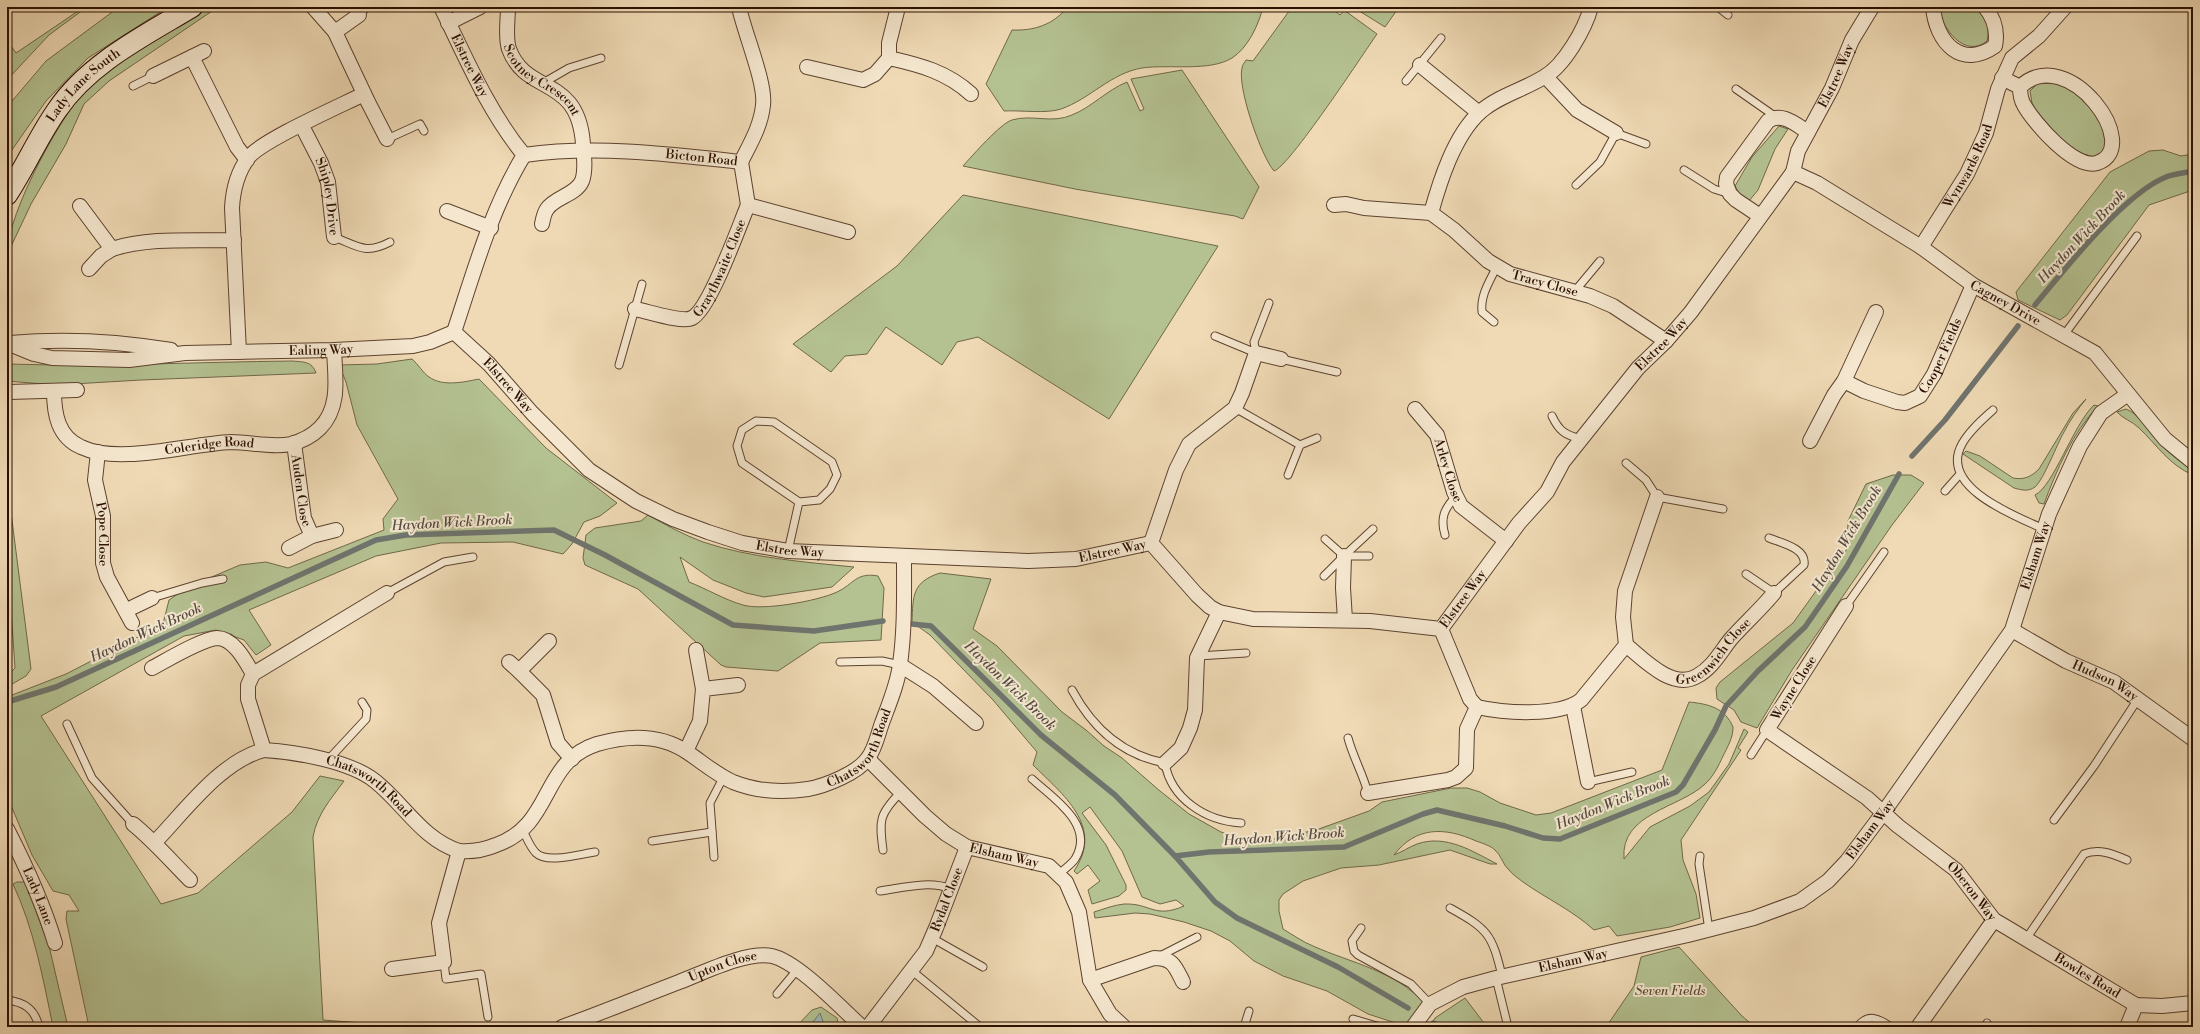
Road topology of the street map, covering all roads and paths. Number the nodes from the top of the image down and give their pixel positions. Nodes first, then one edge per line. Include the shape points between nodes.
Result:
1 (192, 7) edge
2 (313, 7) edge
3 (441, 7) edge
4 (480, 7) edge
5 (508, 7) edge
6 (739, 7) edge
7 (898, 7) edge
8 (1590, 7) edge
9 (1718, 7) edge
10 (1872, 7) edge
11 (1933, 7) edge
12 (1985, 7) edge
13 (2065, 7) edge
14 (363, 11) edge
15 (1728, 15) dead end
16 (448, 23) junction
17 (335, 32) junction
18 (1441, 38) dead end
19 (1995, 46) junction
20 (601, 58) dead end
21 (889, 58) junction
22 (2012, 58) junction
23 (1420, 65) junction
24 (807, 67) dead end
25 (153, 76) joint
26 (1546, 77) junction
27 (2002, 78) junction
28 (1406, 82) dead end
29 (543, 83) junction
30 (133, 86) dead end
31 (2020, 87) junction
32 (1736, 89) dead end
33 (364, 94) junction
34 (971, 94) dead end
35 (1479, 113) junction
36 (1776, 117) junction
37 (302, 126) junction
38 (424, 131) dead end
39 (1808, 132) junction
40 (1616, 133) junction
41 (387, 139) joint
42 (1646, 144) dead end
43 (584, 151) junction
44 (524, 155) junction
45 (247, 160) junction
46 (741, 162) junction
47 (1684, 170) dead end
48 (1793, 172) junction
49 (1576, 185) dead end
50 (1730, 194) junction
51 (7, 195) edge
52 (748, 205) junction
53 (1334, 205) dead end
54 (80, 206) dead end
55 (447, 211) dead end
56 (1431, 213) junction
57 (1760, 216) junction
58 (542, 224) dead end
59 (491, 228) junction
60 (848, 232) dead end
61 (2137, 236) dead end
62 (334, 237) joint
63 (234, 240) junction
64 (390, 242) dead end
65 (1921, 247) junction
66 (112, 249) junction
67 (1600, 261) dead end
68 (1497, 266) junction
69 (89, 269) dead end
70 (642, 284) dead end
71 (1973, 285) junction
72 (1575, 291) junction
73 (1269, 303) dead end
74 (635, 309) junction
75 (1876, 312) dead end
76 (1494, 322) dead end
77 (454, 332) junction
78 (2064, 335) junction
79 (1215, 336) dead end
80 (1666, 341) junction
81 (9, 343) edge
82 (334, 350) junction
83 (239, 352) junction
84 (185, 353) junction
85 (1256, 353) junction
86 (1281, 358) joint
87 (619, 365) dead end
88 (1337, 372) dead end
89 (1844, 381) junction
90 (77, 390) dead end
91 (54, 391) junction
92 (8, 392) edge
93 (2128, 394) junction
94 (1234, 408) junction
95 (1415, 409) dead end
96 (1993, 410) dead end
97 (1552, 416) dead end
98 (1317, 438) dead end
99 (1581, 439) junction
100 (1810, 441) dead end
101 (294, 443) junction
102 (1300, 445) junction
103 (98, 452) junction
104 (2193, 462) edge
105 (1626, 464) dead end
106 (1960, 474) junction
107 (1288, 475) dead end
108 (1945, 491) dead end
109 (1456, 496) junction
110 (1657, 497) junction
111 (799, 502) junction
112 (1723, 509) dead end
113 (1373, 528) dead end
114 (2044, 529) junction
115 (336, 530) dead end
116 (312, 536) junction
117 (1446, 536) dead end
118 (1769, 538) dead end
119 (1325, 539) dead end
120 (1506, 541) junction
121 (1151, 543) junction
122 (290, 548) dead end
123 (788, 552) junction
124 (1884, 552) dead end
125 (1344, 556) junction
126 (1369, 556) dead end
127 (473, 557) dead end
128 (904, 557) junction
129 (1746, 574) dead end
130 (1324, 576) dead end
131 (223, 579) dead end
132 (387, 593) joint
133 (1774, 593) junction
134 (152, 598) joint
135 (1846, 606) joint
136 (1219, 612) junction
137 (1345, 620) junction
138 (1441, 629) junction
139 (2012, 630) junction
140 (549, 641) dead end
141 (1626, 645) junction
142 (696, 650) dead end
143 (1246, 652) dead end
144 (1198, 656) junction
145 (840, 662) dead end
146 (900, 665) junction
147 (152, 668) dead end
148 (253, 674) junction
149 (738, 685) dead end
150 (702, 689) junction
151 (1072, 690) dead end
152 (2138, 699) junction
153 (362, 702) dead end
154 (1573, 706) junction
155 (1477, 707) junction
156 (976, 723) dead end
157 (68, 724) dead end
158 (1768, 730) junction
159 (1348, 738) dead end
160 (2193, 739) edge
161 (264, 750) junction
162 (686, 751) junction
163 (1751, 755) dead end
164 (572, 759) junction
165 (868, 759) junction
166 (327, 762) junction
167 (1165, 763) junction
168 (1632, 772) dead end
169 (724, 776) junction
170 (1032, 779) dead end
171 (1588, 782) joint
172 (901, 792) junction
173 (1368, 793) joint
174 (1883, 813) junction
175 (2054, 820) dead end
176 (1241, 823) dead end
177 (133, 824) joint
178 (7, 829) edge
179 (523, 831) junction
180 (712, 832) junction
181 (652, 841) dead end
182 (155, 842) junction
183 (967, 847) junction
184 (882, 850) dead end
185 (459, 851) junction
186 (595, 852) dead end
187 (1700, 856) dead end
188 (714, 857) dead end
189 (2127, 860) dead end
190 (1059, 874) junction
191 (190, 880) dead end
192 (951, 889) junction
193 (880, 891) dead end
194 (1450, 908) dead end
195 (1994, 920) junction
196 (1361, 928) dead end
197 (1709, 930) junction
198 (1197, 937) dead end
199 (932, 938) junction
200 (2026, 939) junction
201 (55, 943) dead end
202 (1154, 958) junction
203 (444, 962) junction
204 (983, 967) dead end
205 (392, 969) dead end
206 (797, 970) junction
207 (911, 970) junction
208 (1499, 977) junction
209 (1090, 980) junction
210 (1183, 982) dead end
211 (777, 994) dead end
212 (7, 1000) edge
213 (2190, 1003) edge
214 (1430, 1004) junction
215 (2136, 1005) junction
216 (1249, 1011) dead end
217 (488, 1017) dead end
218 (1353, 1020) dead end
219 (566, 1026) edge
220 (39, 1027) edge
221 (862, 1027) edge
222 (868, 1027) edge
223 (980, 1027) edge
224 (1124, 1027) edge
225 (1244, 1027) edge
226 (1380, 1027) edge
227 (1413, 1027) edge
228 (1508, 1027) edge
229 (1857, 1027) edge
230 (1891, 1027) edge
231 (1918, 1027) edge
232 (2127, 1027) edge

1 - 51 main road, Lady Lane South via 117,54 78,85 56,110
2 - 17 street
3 - 16 street, Elstree Way
4 - 16 street
5 - 29 street, Scotney Crescent via 509,49 524,71
6 - 46 street, Bicton Road via 764,103 754,137
7 - 21 street via 889,43
8 - 26 street via 1582,31 1566,55
9 - 15 lane
10 - 39 street, Elstree Way via 1852,40 1832,88
11 - 19 street via 1934,16 1944,38 1956,52 1971,55 1988,51
12 - 19 street via 1992,15 1995,25
13 - 22 street, Wynwards Road via 2039,36
14 - 17 street
16 - 44 street, Elstree Way via 483,93
17 - 33 street
18 - 23 lane
19 - 22 street
20 - 29 lane via 569,68
21 - 24 street via 875,74 862,80
21 - 34 street via 926,66 950,77
22 - 27 street, Wynwards Road
23 - 28 lane
23 - 35 street
25 - 30 lane
25 - 45 street via 198,54 237,147
26 - 35 street via 1498,100
26 - 40 street via 1577,110
27 - 31 street
27 - 65 street, Wynwards Road via 1986,133 1967,174
29 - 43 street, Scotney Crescent via 559,92 572,106 582,126
31 - 31 street via 2033,77 2050,75 2081,89 2108,121 2112,139 2108,155 2103,160 2090,164 2074,159 2023,104
32 - 36 lane
33 - 37 street
33 - 41 street
35 - 56 street via 1450,157
36 - 39 street via 1784,118
36 - 50 street via 1768,121 1727,177 1726,184
37 - 45 street via 255,151
37 - 62 street, Shipley Drive via 328,182
38 - 41 lane via 420,124
39 - 48 street, Elstree Way via 1798,151
40 - 42 lane
40 - 49 lane via 1600,162
43 - 44 street, Bicton Road via 550,151
43 - 46 street, Bicton Road via 664,153
43 - 58 street, Scotney Crescent via 581,182 547,209
44 - 59 street via 505,191
45 - 63 street via 238,177 233,195
46 - 52 street, Graythwaite Close
47 - 50 lane via 1714,189
48 - 57 street, Elstree Way
48 - 65 street, Cagney Drive via 1816,183
50 - 57 street
52 - 60 street, Graythwaite Close
52 - 74 street, Graythwaite Close via 710,296 697,314 686,319 677,319
53 - 56 street
54 - 66 street
55 - 59 street
56 - 68 street, Tracy Close
57 - 80 street, Elstree Way via 1691,312
59 - 77 street
61 - 78 lane
62 - 64 lane, Shipley Drive via 366,250
63 - 66 street via 153,242 129,244
63 - 83 street
65 - 71 street, Cagney Drive
66 - 69 street
67 - 72 lane
68 - 72 street, Tracy Close via 1510,274
68 - 76 lane via 1482,297 1481,305 1482,312
70 - 74 lane
71 - 78 street, Cagney Drive
71 - 89 street, Cooper Fields via 1934,374 1920,396 1905,403 1898,402 1864,391
72 - 80 street, Tracy Close via 1613,306
73 - 85 lane via 1254,342
74 - 87 lane
75 - 89 street
77 - 82 street, Ealing Way via 417,345
77 - 123 street, Elstree Way via 489,364 581,463 601,479 636,501 680,521 742,542
78 - 93 street, Cagney Drive via 2098,356
79 - 85 lane
80 - 99 street, Elstree Way via 1638,368
81 - 84 street, Ealing Way via 82,340
81 - 84 street, Ealing Way via 46,358 74,360 129,360
82 - 83 street, Ealing Way
82 - 101 street, Coleridge Road via 335,398 332,411 314,434
83 - 84 street, Ealing Way
85 - 86 street
85 - 94 street
86 - 88 lane
89 - 100 street
90 - 91 street
91 - 92 street
91 - 103 street, Coleridge Road via 55,412 65,436 80,447
93 - 104 street, Cagney Drive via 2165,440
93 - 114 street, Elsham Way via 2101,413 2088,431 2059,489
94 - 102 lane
94 - 121 street via 1189,444 1176,470
95 - 109 street, Arley Close via 1437,435
96 - 106 lane via 1962,445 1957,463
97 - 99 lane via 1566,435
98 - 102 lane
99 - 120 street, Elstree Way via 1563,462 1547,492
101 - 103 street, Coleridge Road via 274,445 232,442 150,452
101 - 116 street, Auden Close via 304,518
102 - 107 lane
103 - 134 street, Pope Close via 95,480 103,516 103,563 107,577 129,617
105 - 110 lane via 1646,480
106 - 108 lane
106 - 114 lane via 1966,484 1999,508
109 - 117 lane via 1443,513
109 - 120 street, Arley Close via 1466,511
110 - 112 lane
110 - 141 street via 1625,591 1623,617
111 - 111 lane via 742,463 737,446 742,430 756,421 774,422 832,462 837,475 830,489 819,500
111 - 123 lane
113 - 125 lane
114 - 139 street, Elsham Way
115 - 116 street, Auden Close
116 - 122 street, Auden Close
118 - 133 lane via 1798,550 1805,562
119 - 125 lane
120 - 138 street, Elstree Way
121 - 128 street, Elstree Way via 1098,556 1058,561
121 - 136 street, Elstree Way via 1197,595
123 - 128 street, Elstree Way
124 - 135 lane
125 - 126 lane
125 - 130 lane
125 - 137 street via 1342,588
127 - 132 lane via 444,562
128 - 146 street, Chatsworth Road
129 - 133 lane
131 - 134 lane, Pope Close
132 - 148 street
133 - 141 street, Greenwich Close via 1697,677 1671,678
135 - 158 street, Wayne Close
136 - 137 street, Elstree Way via 1253,619
136 - 144 street
137 - 138 street, Elstree Way via 1389,622
138 - 155 street via 1470,699
139 - 152 street, Hudson Way via 2066,661 2114,682
139 - 174 street, Elsham Way
140 - 164 street via 514,667 543,695 558,743
141 - 154 street via 1581,700
142 - 150 street
143 - 144 lane
144 - 167 street via 1193,719 1181,748
145 - 146 lane via 882,661
146 - 156 street via 933,686
146 - 165 street, Chatsworth Road
147 - 148 street via 217,638 228,642 236,649
148 - 161 street via 248,685 248,699
149 - 150 street
150 - 162 street via 700,721
151 - 167 lane via 1088,715 1117,744 1153,761
152 - 160 street, Hudson Way
152 - 175 lane via 2094,766
153 - 166 lane via 367,710 366,719
154 - 155 street via 1556,711 1537,712
154 - 171 street
155 - 173 street via 1467,729 1466,768 1456,777
157 - 177 lane via 92,778
158 - 163 lane
158 - 174 street, Wayne Close via 1867,798
159 - 173 lane
161 - 166 street, Chatsworth Road via 288,752
161 - 182 street, Chatsworth Road via 244,757 222,774
162 - 164 street, Chatsworth Road via 659,740 632,738 593,746
162 - 169 street, Chatsworth Road
164 - 179 street, Chatsworth Road via 557,775 537,813
165 - 169 street, Chatsworth Road via 852,772 832,782 795,791 759,790
165 - 172 street, Elsham Way
166 - 185 street, Chatsworth Road via 365,774 383,788 432,837
167 - 176 lane via 1172,786 1192,806 1218,819
168 - 171 lane
169 - 180 lane via 710,803
170 - 190 lane via 1069,812 1079,831 1080,842 1075,858
172 - 183 street, Elsham Way via 946,834
172 - 184 lane via 880,819
174 - 195 street, Oberon Way via 1956,870
174 - 197 street, Elsham Way via 1847,861 1815,892 1779,910
177 - 182 street
178 - 201 street, Lady Lane via 28,869
179 - 185 street, Chatsworth Road via 506,842 482,850
179 - 186 lane via 537,854 543,857 558,858
180 - 181 lane
180 - 188 lane
182 - 191 street
183 - 190 street, Elsham Way via 1048,866
183 - 192 street, Rydal Close
185 - 203 street via 439,923
187 - 197 lane
189 - 200 lane via 2105,852 2084,854
190 - 209 street, Elsham Way via 1066,882 1079,912
192 - 193 lane via 930,885
192 - 199 street, Rydal Close
194 - 208 lane via 1486,932 1496,950
195 - 200 street, Bowles Road
195 - 231 street, Oberon Way
196 - 214 lane via 1352,941 1354,951 1411,984
197 - 208 street, Elsham Way
198 - 202 lane
199 - 204 lane
199 - 207 street, Rydal Close via 926,951
200 - 215 street, Bowles Road
202 - 209 street
202 - 210 street via 1168,960 1174,964
203 - 205 street
203 - 217 lane via 446,979 481,974
206 - 211 lane
206 - 219 street, Upton Close via 772,956 750,956
206 - 221 street, Upton Close
207 - 222 street
207 - 223 lane
208 - 214 street, Elsham Way via 1463,987
208 - 228 lane
209 - 224 street, Elsham Way via 1106,1008
212 - 220 lane via 18,1001 30,1009
213 - 215 street, Bowles Road
214 - 227 street, Elsham Way
215 - 232 street
216 - 225 lane
218 - 226 lane
229 - 230 lane via 1863,1020 1871,1017 1878,1018

